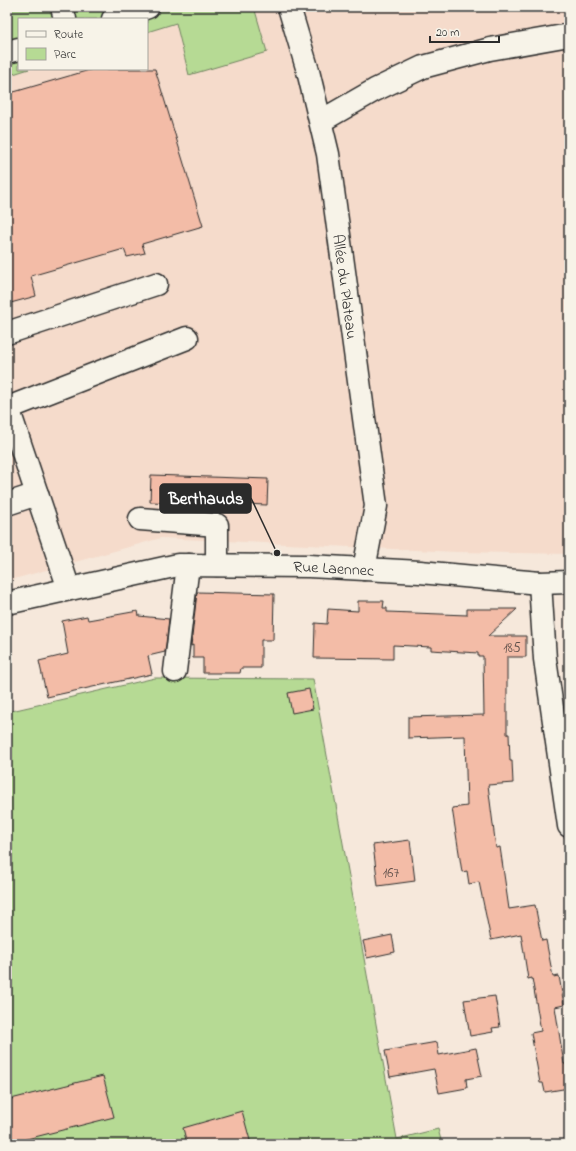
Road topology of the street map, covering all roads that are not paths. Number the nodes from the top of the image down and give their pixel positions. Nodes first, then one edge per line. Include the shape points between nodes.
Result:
1 (62, 7) edge
2 (148, 7) edge
3 (289, 7) edge
4 (66, 18) edge
5 (116, 18) edge
6 (569, 35) edge
7 (18, 49) edge
8 (7, 52) edge
9 (321, 121) junction
10 (156, 284) dead end
11 (7, 333) edge
12 (187, 338) dead end
13 (37, 494) junction
14 (7, 504) edge
15 (140, 519) dead end
16 (188, 565) junction
17 (217, 565) junction
18 (364, 569) junction
19 (569, 582) edge
20 (540, 583) junction
21 (68, 589) junction
22 (7, 602) edge
23 (175, 672) dead end
24 (569, 826) edge

1 - 4 street
2 - 5 street
3 - 9 street, Allée du Plateau
6 - 9 street via 490,49 423,67 375,90
7 - 8 street
9 - 18 street, Allée du Plateau via 328,154 376,506
10 - 11 street
12 - 13 street via 8,408
13 - 14 street
13 - 21 street
15 - 17 street via 217,525
16 - 17 street, Rue Laennec
16 - 21 street, Rue Laennec
16 - 23 street
17 - 18 street, Rue Laennec
18 - 20 street, Rue Laennec
19 - 20 street, Rue Laennec
20 - 24 street via 545,659
21 - 22 street, Rue Laennec

